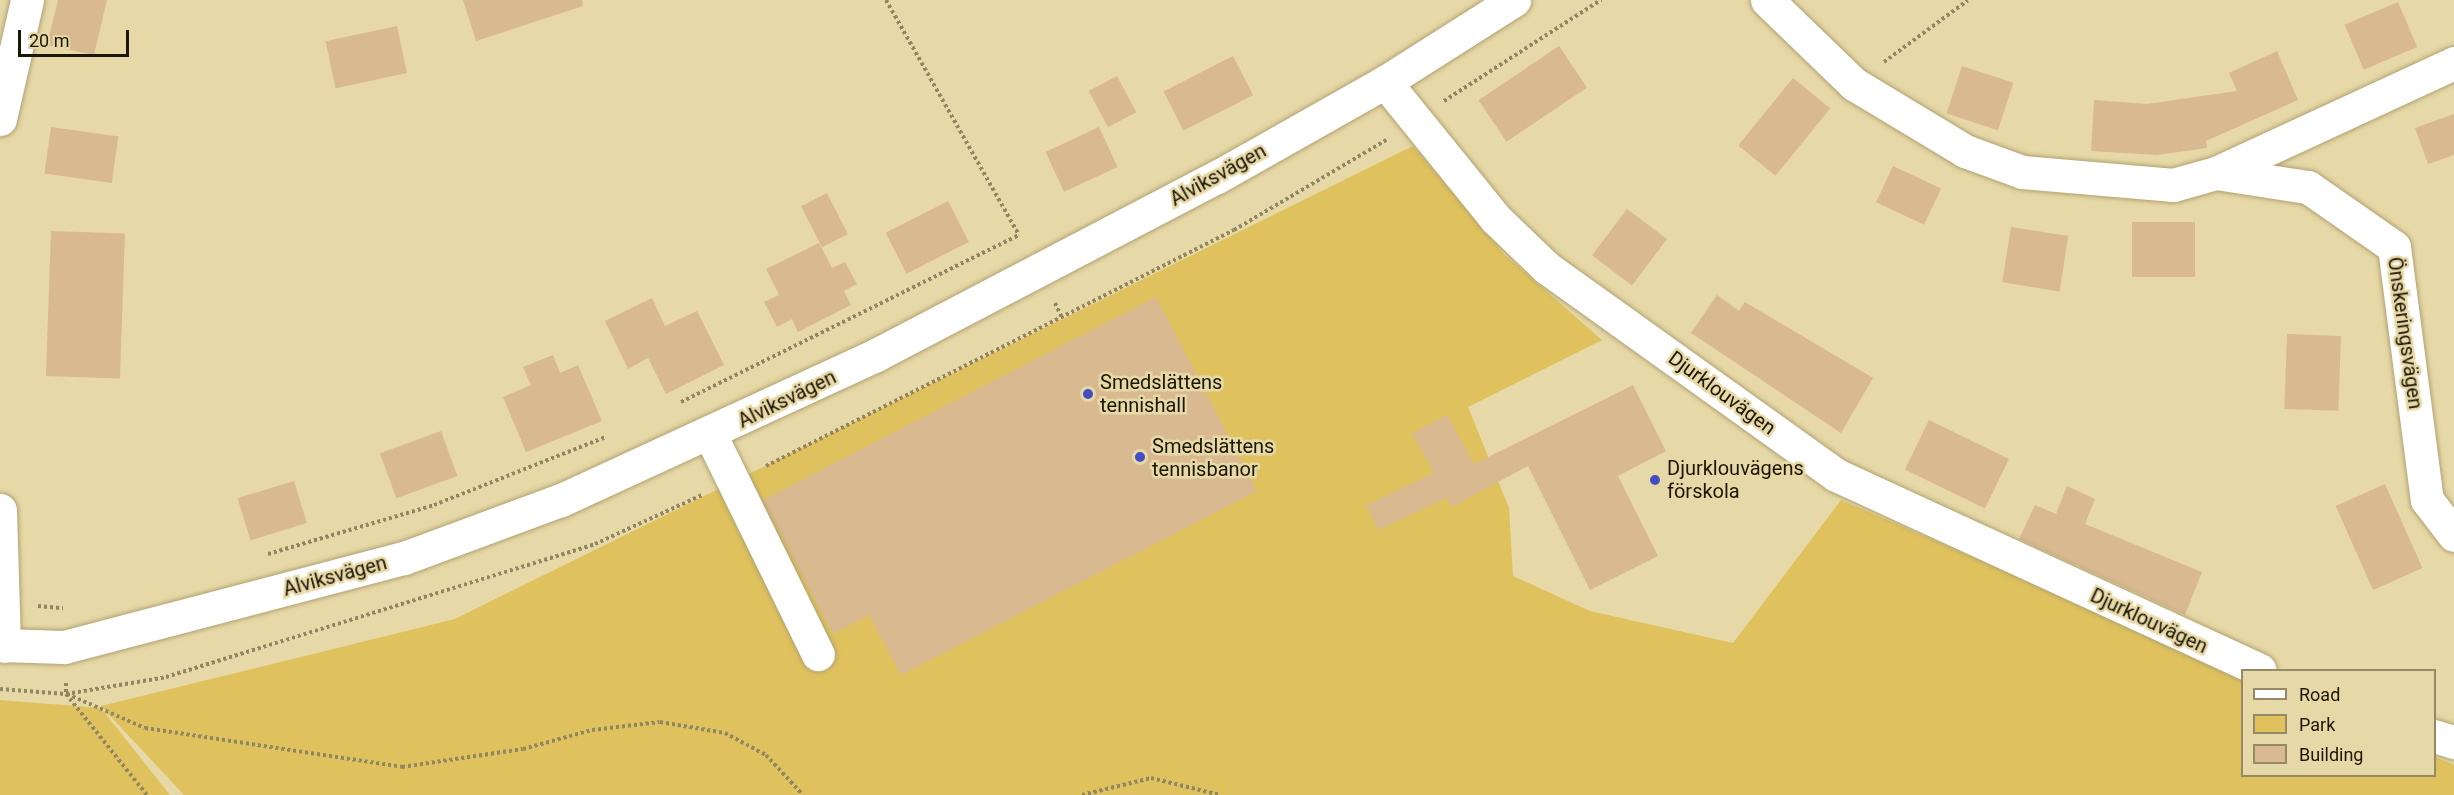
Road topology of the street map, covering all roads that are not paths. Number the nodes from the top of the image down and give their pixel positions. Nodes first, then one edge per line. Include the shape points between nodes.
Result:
1 (27, 0) edge
2 (1514, 0) edge
3 (1767, 0) edge
4 (2454, 63) edge
5 (1385, 82) junction
6 (0, 119) edge
7 (2216, 173) junction
8 (711, 436) junction
9 (0, 510) edge
10 (2454, 535) edge
11 (2, 646) edge
12 (818, 654) dead end
13 (2257, 669) edge
14 (2436, 737) edge
15 (2454, 742) edge

1 - 6 street
2 - 5 street, Alviksvägen
3 - 7 street, Önskeringsvägen via 1854,84 1910,123 2022,172 2173,184
4 - 7 street, Önskeringsvägen
5 - 8 street, Alviksvägen via 1039,270
5 - 13 street, Djurklouvägen via 1496,219 1547,268 1836,475
7 - 10 street, Önskeringsvägen via 2308,187 2394,247 2427,500
8 - 11 street, Alviksvägen via 561,500 404,558 64,647
8 - 12 street
9 - 11 street
14 - 15 street

